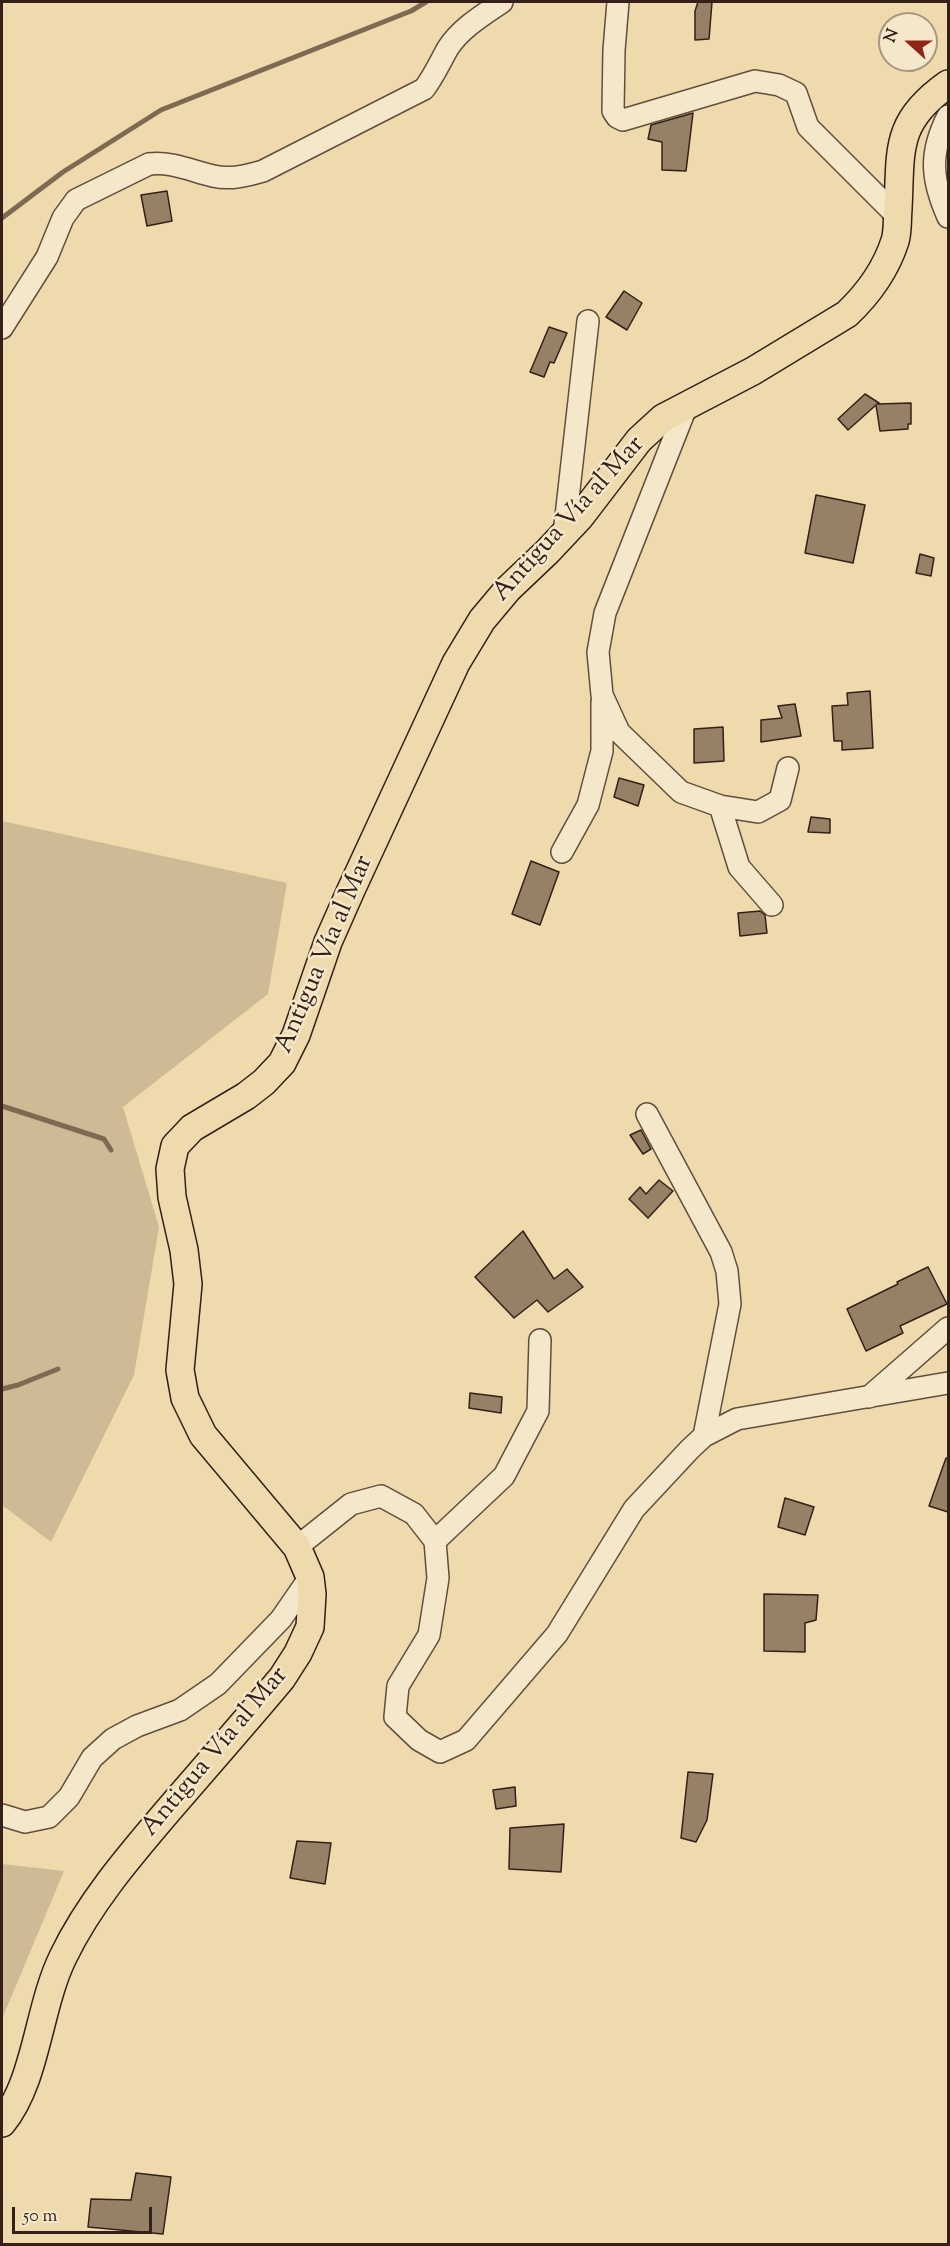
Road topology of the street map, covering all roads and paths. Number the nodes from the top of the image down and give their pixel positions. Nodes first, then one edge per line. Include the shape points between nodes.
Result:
1 (502, 2) edge
2 (618, 2) edge
3 (948, 84) edge
4 (948, 116) edge
5 (897, 216) junction
6 (948, 217) edge
7 (588, 321) dead end
8 (2, 328) edge
9 (687, 405) junction
10 (564, 534) junction
11 (602, 695) junction
12 (788, 768) dead end
13 (720, 806) junction
14 (562, 852) dead end
15 (772, 905) dead end
16 (647, 1114) dead end
17 (948, 1328) edge
18 (540, 1340) dead end
19 (948, 1383) edge
20 (868, 1397) junction
21 (704, 1436) junction
22 (435, 1541) junction
23 (297, 1547) junction
24 (310, 1577) junction
25 (2, 1815) edge
26 (2, 2123) edge

1 - 8 street via 463,30 424,89 263,171 237,178 149,164 76,200
2 - 5 street via 614,60 617,117 623,120 755,81 779,85 796,93 808,127
3 - 5 main road, Antigua Vía al Mar via 917,111 905,130 899,161
4 - 6 street via 935,148 933,166
5 - 9 main road, Antigua Vía al Mar via 896,240 885,263 873,285 847,314 753,371
7 - 10 street
9 - 10 main road, Antigua Vía al Mar via 663,418 639,440
9 - 11 street via 605,613 598,652
10 - 23 main road, Antigua Vía al Mar via 482,620 456,663 328,942 296,1035 282,1063 246,1096 192,1128 175,1146 170,1169 172,1197 188,1284 180,1370 185,1398 203,1435
11 - 13 street via 619,732 648,761 681,792
11 - 14 street via 602,751 588,805
12 - 13 street via 780,800 758,812
13 - 15 street via 739,867
16 - 21 street via 727,1271 730,1304
17 - 20 street
18 - 22 street via 538,1411 504,1476
19 - 20 street
20 - 21 street via 737,1419
21 - 22 street via 634,1509 557,1634 466,1740 440,1752 419,1740 395,1717 398,1686 429,1635 438,1578
22 - 23 street via 414,1514 381,1496 351,1504
23 - 24 main road, Antigua Vía al Mar
24 - 25 street via 281,1619 218,1684 180,1710 113,1739 92,1758 69,1797 49,1817 26,1822
24 - 26 main road, Antigua Vía al Mar via 310,1627 282,1678 142,1842 83,1922 63,1957 49,1992 32,2059

